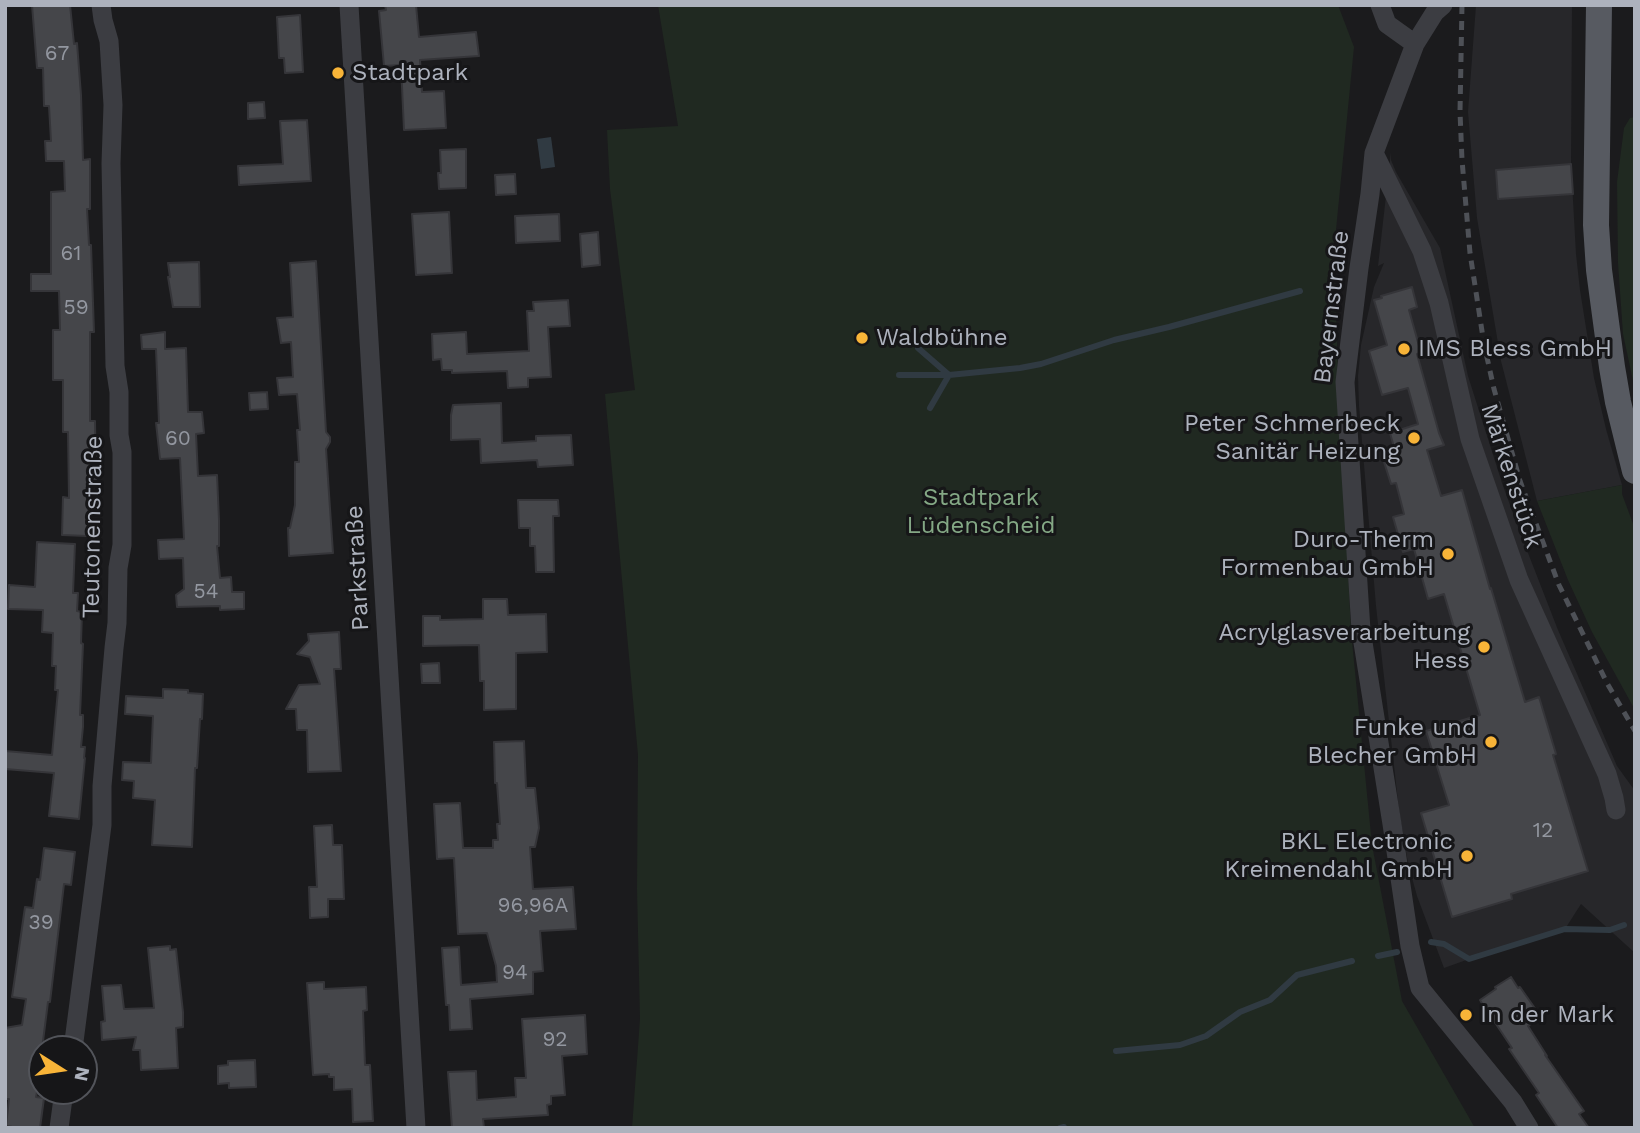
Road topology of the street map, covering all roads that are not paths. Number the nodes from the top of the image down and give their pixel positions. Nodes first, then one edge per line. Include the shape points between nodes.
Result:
1 (102, 5) edge
2 (349, 5) edge
3 (1380, 5) edge
4 (1443, 5) edge
5 (1599, 5) edge
6 (1415, 44) junction
7 (1374, 153) junction
8 (1635, 471) edge
9 (1616, 810) dead end
10 (75, 1035) edge
11 (62, 1105) edge
12 (59, 1128) edge
13 (416, 1128) edge
14 (1529, 1128) edge

1 - 10 street, Teutonenstraße via 113,105 114,352 122,452 122,545 102,825
2 - 13 street, Parkstraße
3 - 6 street via 1387,24
4 - 6 street
5 - 8 main road via 1599,270 1618,402
6 - 7 street, Bayernstraße
7 - 9 street, Märkenstück via 1422,251 1439,303 1470,439 1518,580 1607,774
7 - 14 street, Bayernstraße via 1345,382 1361,630 1410,946 1420,988
11 - 12 street

